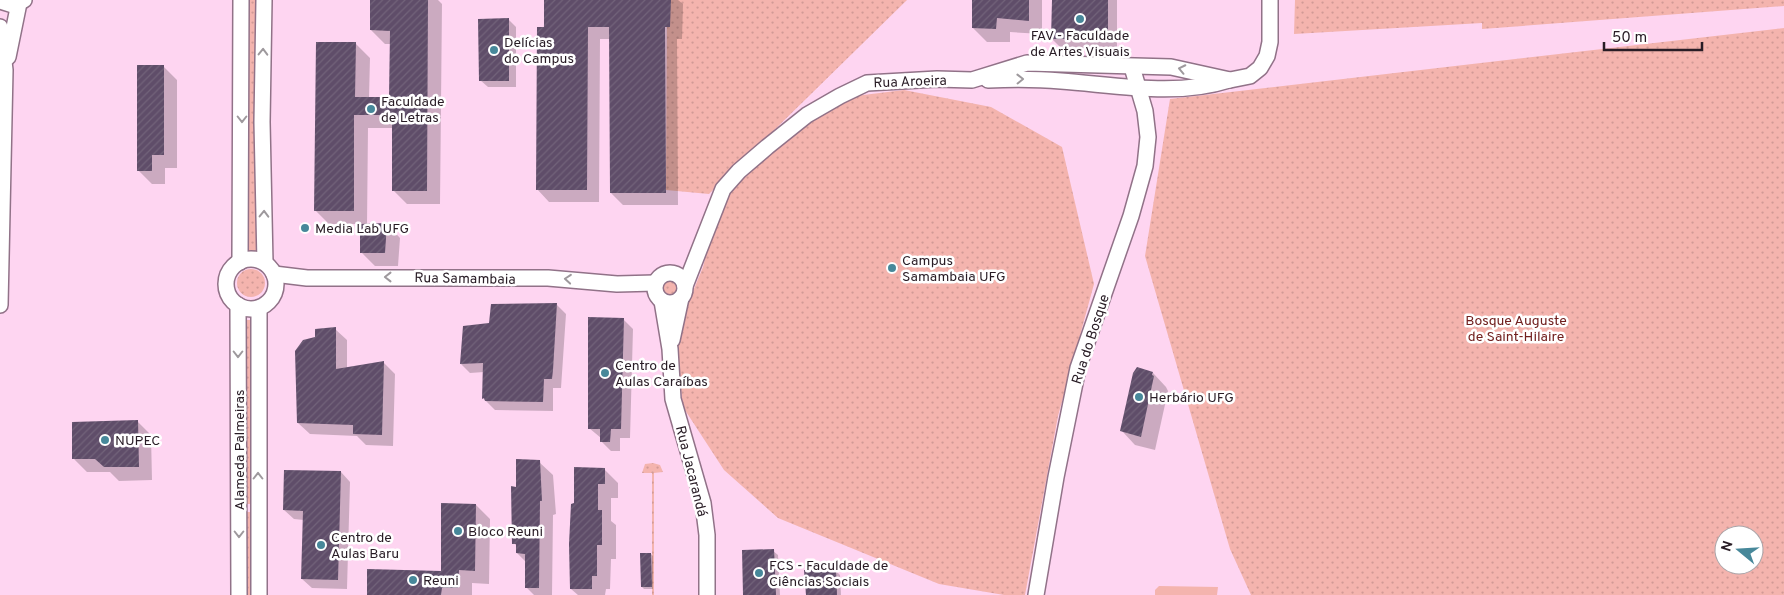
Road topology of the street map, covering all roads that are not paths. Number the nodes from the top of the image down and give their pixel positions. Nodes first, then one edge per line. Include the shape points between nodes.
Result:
1 (241, 0) edge
2 (264, 0) edge
3 (1270, 0) edge
4 (0, 1) edge
5 (21, 2) edge
6 (0, 27) edge
7 (1132, 67) junction
8 (5, 70) junction
9 (972, 80) junction
10 (1230, 80) junction
11 (1136, 87) junction
12 (240, 262) junction
13 (269, 269) junction
14 (655, 283) junction
15 (681, 286) junction
16 (662, 301) junction
17 (0, 305) edge
18 (238, 306) junction
19 (259, 308) junction
20 (670, 349) junction
21 (239, 595) edge
22 (259, 595) edge
23 (706, 595) edge
24 (1036, 595) edge

1 -> 12 street
13 -> 2 street via 262,122
3 - 10 street, Rua Aroeira via 1267,56 1250,76
4 - 5 street via 6,4
5 - 8 street
6 - 8 street
7 - 9 street, Rua Aroeira via 1027,62
10 -> 7 street, Rua Aroeira via 1171,67
7 - 11 street
8 - 17 street
9 -> 11 street via 1033,79
9 - 15 street, Rua Aroeira via 866,83 807,115 739,171 723,189 702,246
10 - 11 street via 1199,88
11 - 24 street, Rua do Bosque via 1145,111 1148,137 1145,166 1078,368
12 - 13 street via 254,259
12 - 18 street via 230,272 227,287
14 -> 13 street, Rua Samambaia via 617,284 548,278 307,278
13 - 19 street via 275,292 266,305
14 - 15 street via 666,273
14 - 16 street via 656,293
15 - 16 street via 672,303
15 - 20 street
16 - 20 street
18 - 19 street
18 -> 21 street, Alameda Palmeiras
22 -> 19 street, Alameda Palmeiras
20 - 23 street, Rua Jacarandá via 673,399 703,503 707,535

